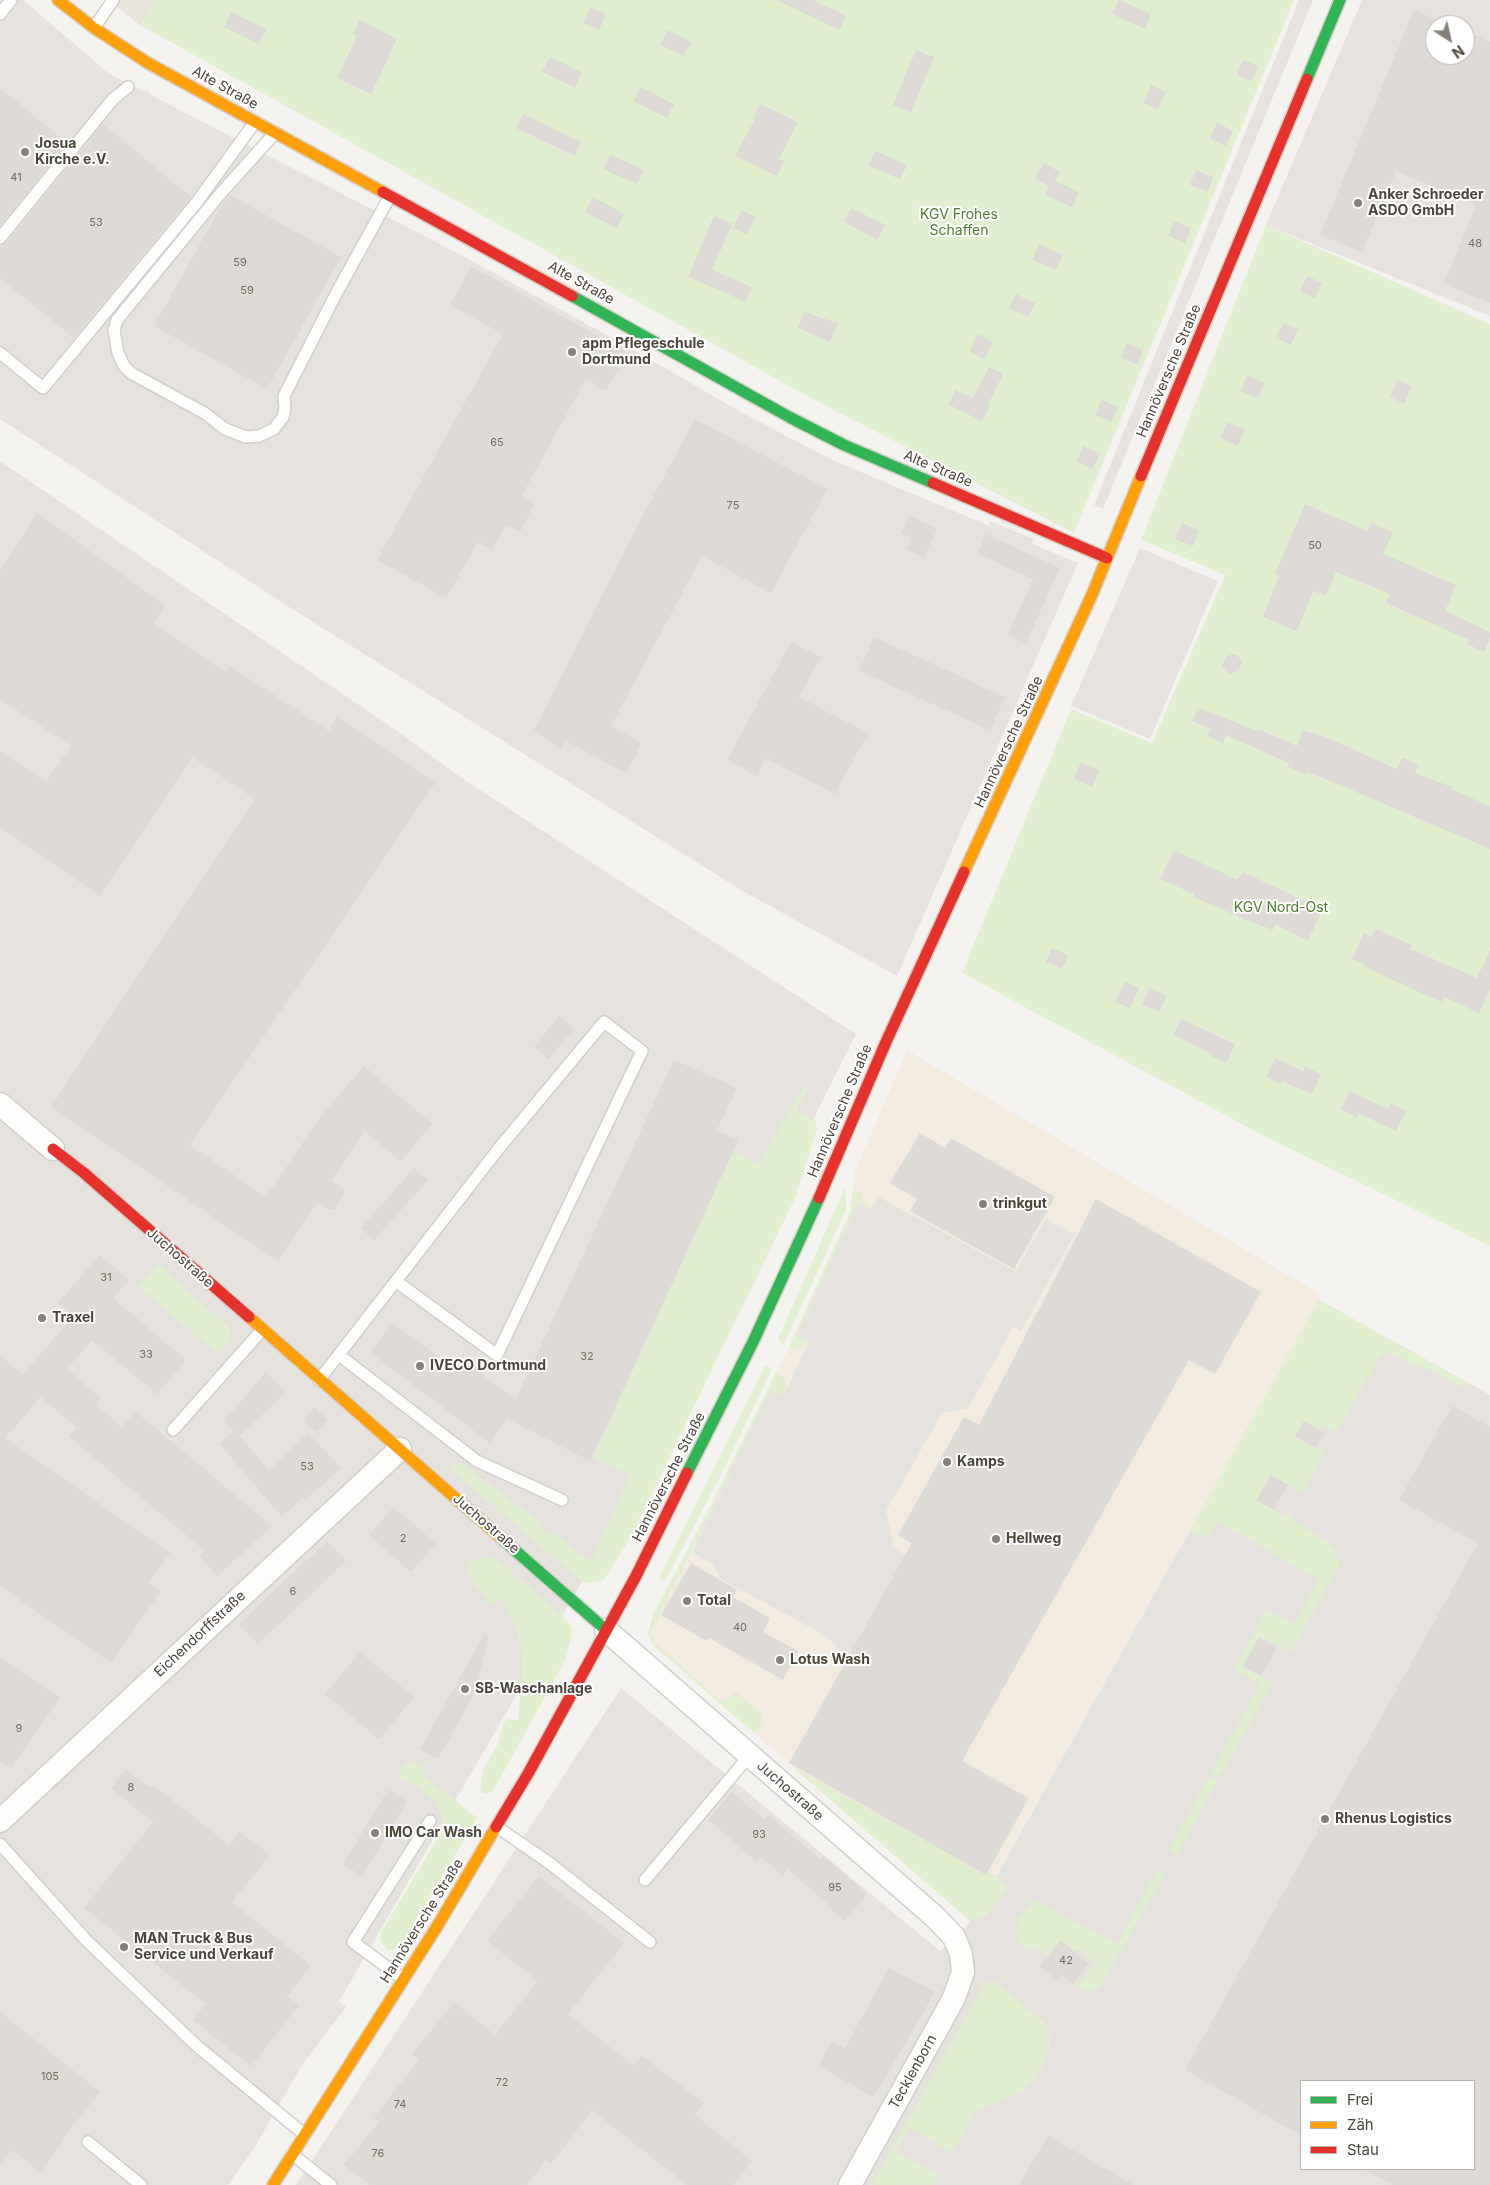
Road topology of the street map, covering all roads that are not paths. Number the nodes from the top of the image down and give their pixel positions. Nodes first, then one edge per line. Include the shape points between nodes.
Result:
1 (11, 0) edge
2 (58, 0) edge
3 (113, 0) edge
4 (1340, 0) edge
5 (0, 14) edge
6 (94, 28) junction
7 (128, 87) dead end
8 (255, 122) junction
9 (275, 133) junction
10 (390, 196) junction
11 (0, 238) edge
12 (0, 353) edge
13 (1107, 558) junction
14 (0, 1104) edge
15 (53, 1149) joint
16 (397, 1282) junction
17 (262, 1330) junction
18 (339, 1355) junction
19 (319, 1380) junction
20 (173, 1430) dead end
21 (400, 1449) junction
22 (562, 1500) dead end
23 (606, 1630) junction
24 (749, 1756) junction
25 (430, 1820) dead end
26 (0, 1821) edge
27 (497, 1827) junction
28 (0, 1844) edge
29 (645, 1880) dead end
30 (650, 1942) dead end
31 (961, 1954) joint
32 (403, 1979) junction
33 (305, 2135) junction
34 (88, 2142) dead end
35 (292, 2154) junction
36 (141, 2185) edge
37 (273, 2185) edge
38 (331, 2185) edge
39 (850, 2185) edge

1 - 5 lane
2 - 6 main road, Alte Straße
3 - 6 lane
4 - 13 main road, Hannöversche Straße
6 - 8 main road, Alte Straße via 148,63
7 - 11 lane via 114,98
8 - 9 main road, Alte Straße
8 - 12 lane via 197,202 43,388
9 - 10 main road, Alte Straße
9 - 10 lane via 166,260 117,320 114,330 118,353 131,373 206,414 225,429 246,437 259,436 274,429 283,417 284,396
10 - 13 main road, Alte Straße via 844,445
13 - 23 main road, Hannöversche Straße via 886,1042 799,1244 675,1499
14 - 15 street, Juchostraße
15 - 17 main road, Juchostraße
16 - 16 lane via 500,1147 604,1022 642,1051 497,1355
16 - 18 lane
17 - 19 main road, Juchostraße
17 - 20 lane
18 - 19 lane
18 - 22 lane via 477,1461
19 - 21 main road, Juchostraße
21 - 23 main road, Juchostraße
21 - 26 street, Eichendorffstraße
23 - 24 street, Juchostraße
23 - 27 main road, Hannöversche Straße
24 - 29 lane
24 - 31 street, Juchostraße via 935,1917 954,1937
25 - 32 lane via 353,1942
27 - 30 lane via 548,1862
27 - 32 main road, Hannöversche Straße
28 - 33 lane via 86,1940 197,2046
31 - 39 street, Tecklenborn via 963,1972 954,1998
32 - 33 main road, Hannöversche Straße
33 - 35 main road, Hannöversche Straße
34 - 36 lane
35 - 37 main road, Hannöversche Straße
35 - 38 lane

